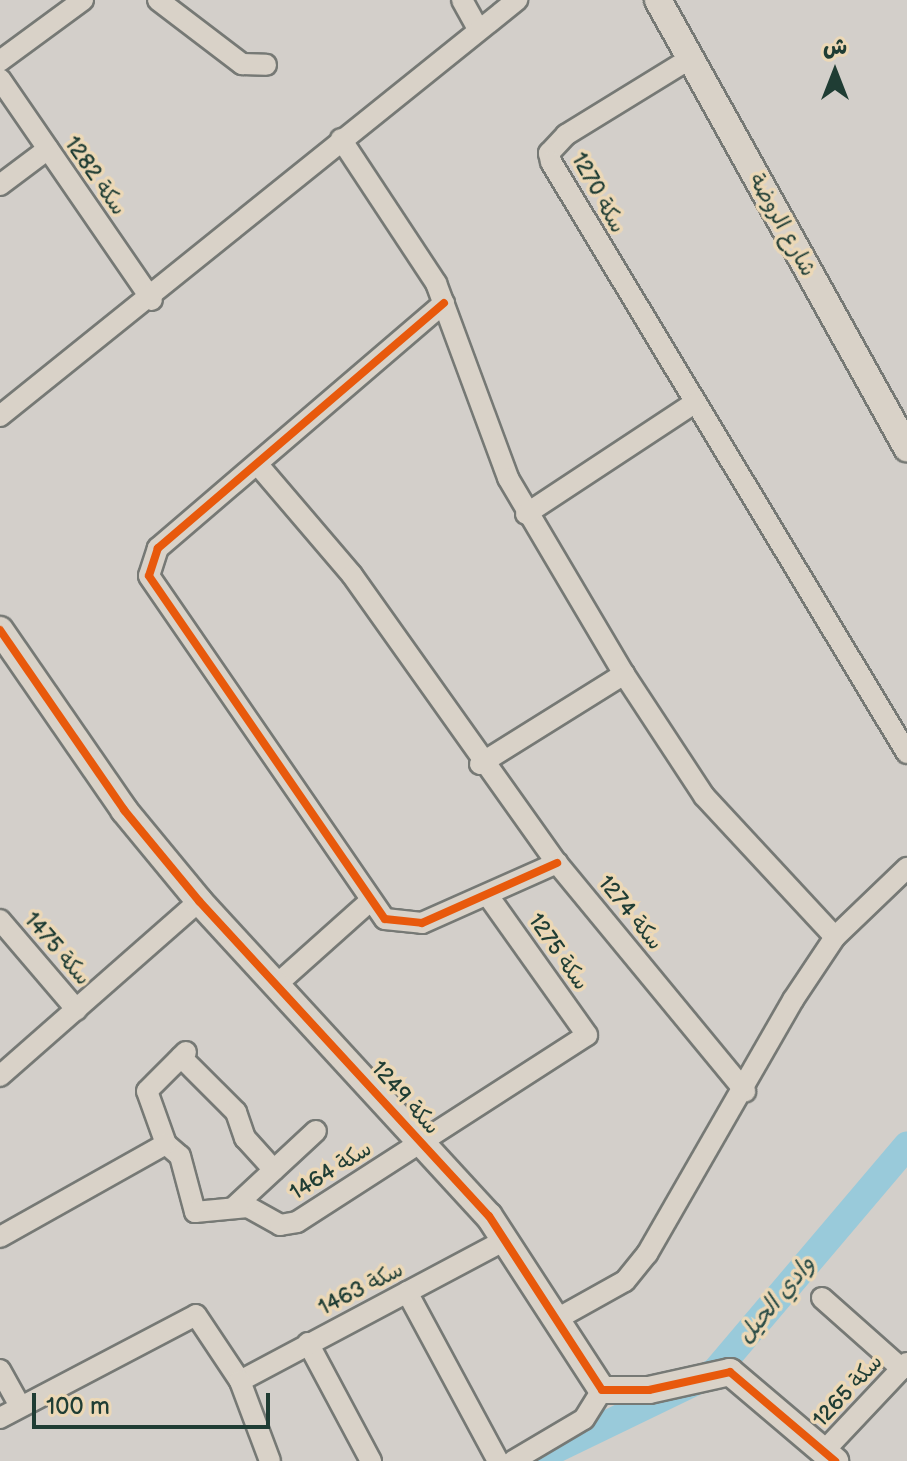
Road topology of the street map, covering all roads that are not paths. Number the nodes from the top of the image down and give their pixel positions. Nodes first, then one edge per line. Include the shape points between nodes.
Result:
1 (83, 0) edge
2 (158, 0) edge
3 (462, 0) edge
4 (517, 0) edge
5 (658, 0) edge
6 (478, 29) junction
7 (691, 58) junction
8 (0, 61) edge
9 (266, 65) dead end
10 (0, 79) edge
11 (341, 139) junction
12 (48, 149) junction
13 (0, 185) edge
14 (152, 300) junction
15 (444, 303) junction
16 (693, 404) junction
17 (0, 416) edge
18 (907, 448) edge
19 (259, 466) junction
20 (526, 514) junction
21 (0, 630) edge
22 (624, 674) junction
23 (907, 753) edge
24 (480, 764) junction
25 (557, 863) junction
26 (907, 868) edge
27 (489, 897) junction
28 (199, 901) junction
29 (369, 902) junction
30 (0, 920) edge
31 (835, 937) junction
32 (275, 986) junction
33 (77, 1010) junction
34 (587, 1035) joint
35 (0, 1076) edge
36 (745, 1091) junction
37 (316, 1131) dead end
38 (421, 1143) junction
39 (166, 1144) junction
40 (274, 1170) junction
41 (233, 1208) junction
42 (0, 1237) edge
43 (505, 1240) junction
44 (407, 1292) junction
45 (822, 1298) dead end
46 (555, 1320) junction
47 (308, 1343) junction
48 (0, 1370) edge
49 (902, 1376) edge
50 (240, 1381) junction
51 (602, 1390) junction
52 (18, 1402) junction
53 (0, 1418) edge
54 (830, 1456) edge
55 (522, 1459) edge
56 (270, 1461) edge
57 (371, 1461) edge
58 (498, 1461) edge

1 - 8 street
2 - 9 street via 246,66
3 - 6 street
4 - 6 street
5 - 7 street, شارع الروضة
6 - 11 street
7 - 16 street, سكة 1270 via 566,135 549,153
7 - 18 street, شارع الروضة
10 - 12 street, سكة 1282
11 - 14 street
11 - 15 street
12 - 13 street
12 - 14 street, سكة 1282
14 - 17 street
15 - 19 street
15 - 20 street via 485,428
16 - 20 street
16 - 23 street, سكة 1270
19 - 24 street, سكة 1274 via 352,575
19 - 29 street via 158,548 149,576
20 - 22 street
21 - 28 street, سكة 1249 via 124,810
22 - 24 street
22 - 31 street via 704,796
24 - 25 street, سكة 1274
25 - 27 street
25 - 36 street, سكة 1274
26 - 31 street
27 - 29 street via 403,926
27 - 34 street, سكة 1275
28 - 32 street, سكة 1249
28 - 33 street
29 - 32 street
30 - 33 street, سكة 1475
31 - 36 street
32 - 38 street, سكة 1249
33 - 35 street
34 - 38 street, سكة 1464
36 - 46 street via 647,1254 625,1281
37 - 40 street
38 - 41 street, سكة 1464 via 297,1222 280,1225 248,1207
38 - 43 street, سكة 1249
39 - 40 street via 147,1091 184,1055 236,1112 245,1138
39 - 41 street, سكة 1464 via 180,1156 195,1212
39 - 42 street
40 - 41 street
43 - 44 street, سكة 1463
43 - 46 street, سكة 1249
44 - 47 street, سكة 1463
44 - 58 street
45 - 49 street
46 - 51 street, سكة 1249
47 - 50 street, سكة 1463
47 - 57 street
48 - 52 street
49 - 54 street, سكة 1265
50 - 52 street via 196,1315
50 - 56 street
51 - 54 street via 649,1390 730,1372
51 - 55 street via 584,1419
52 - 53 street

